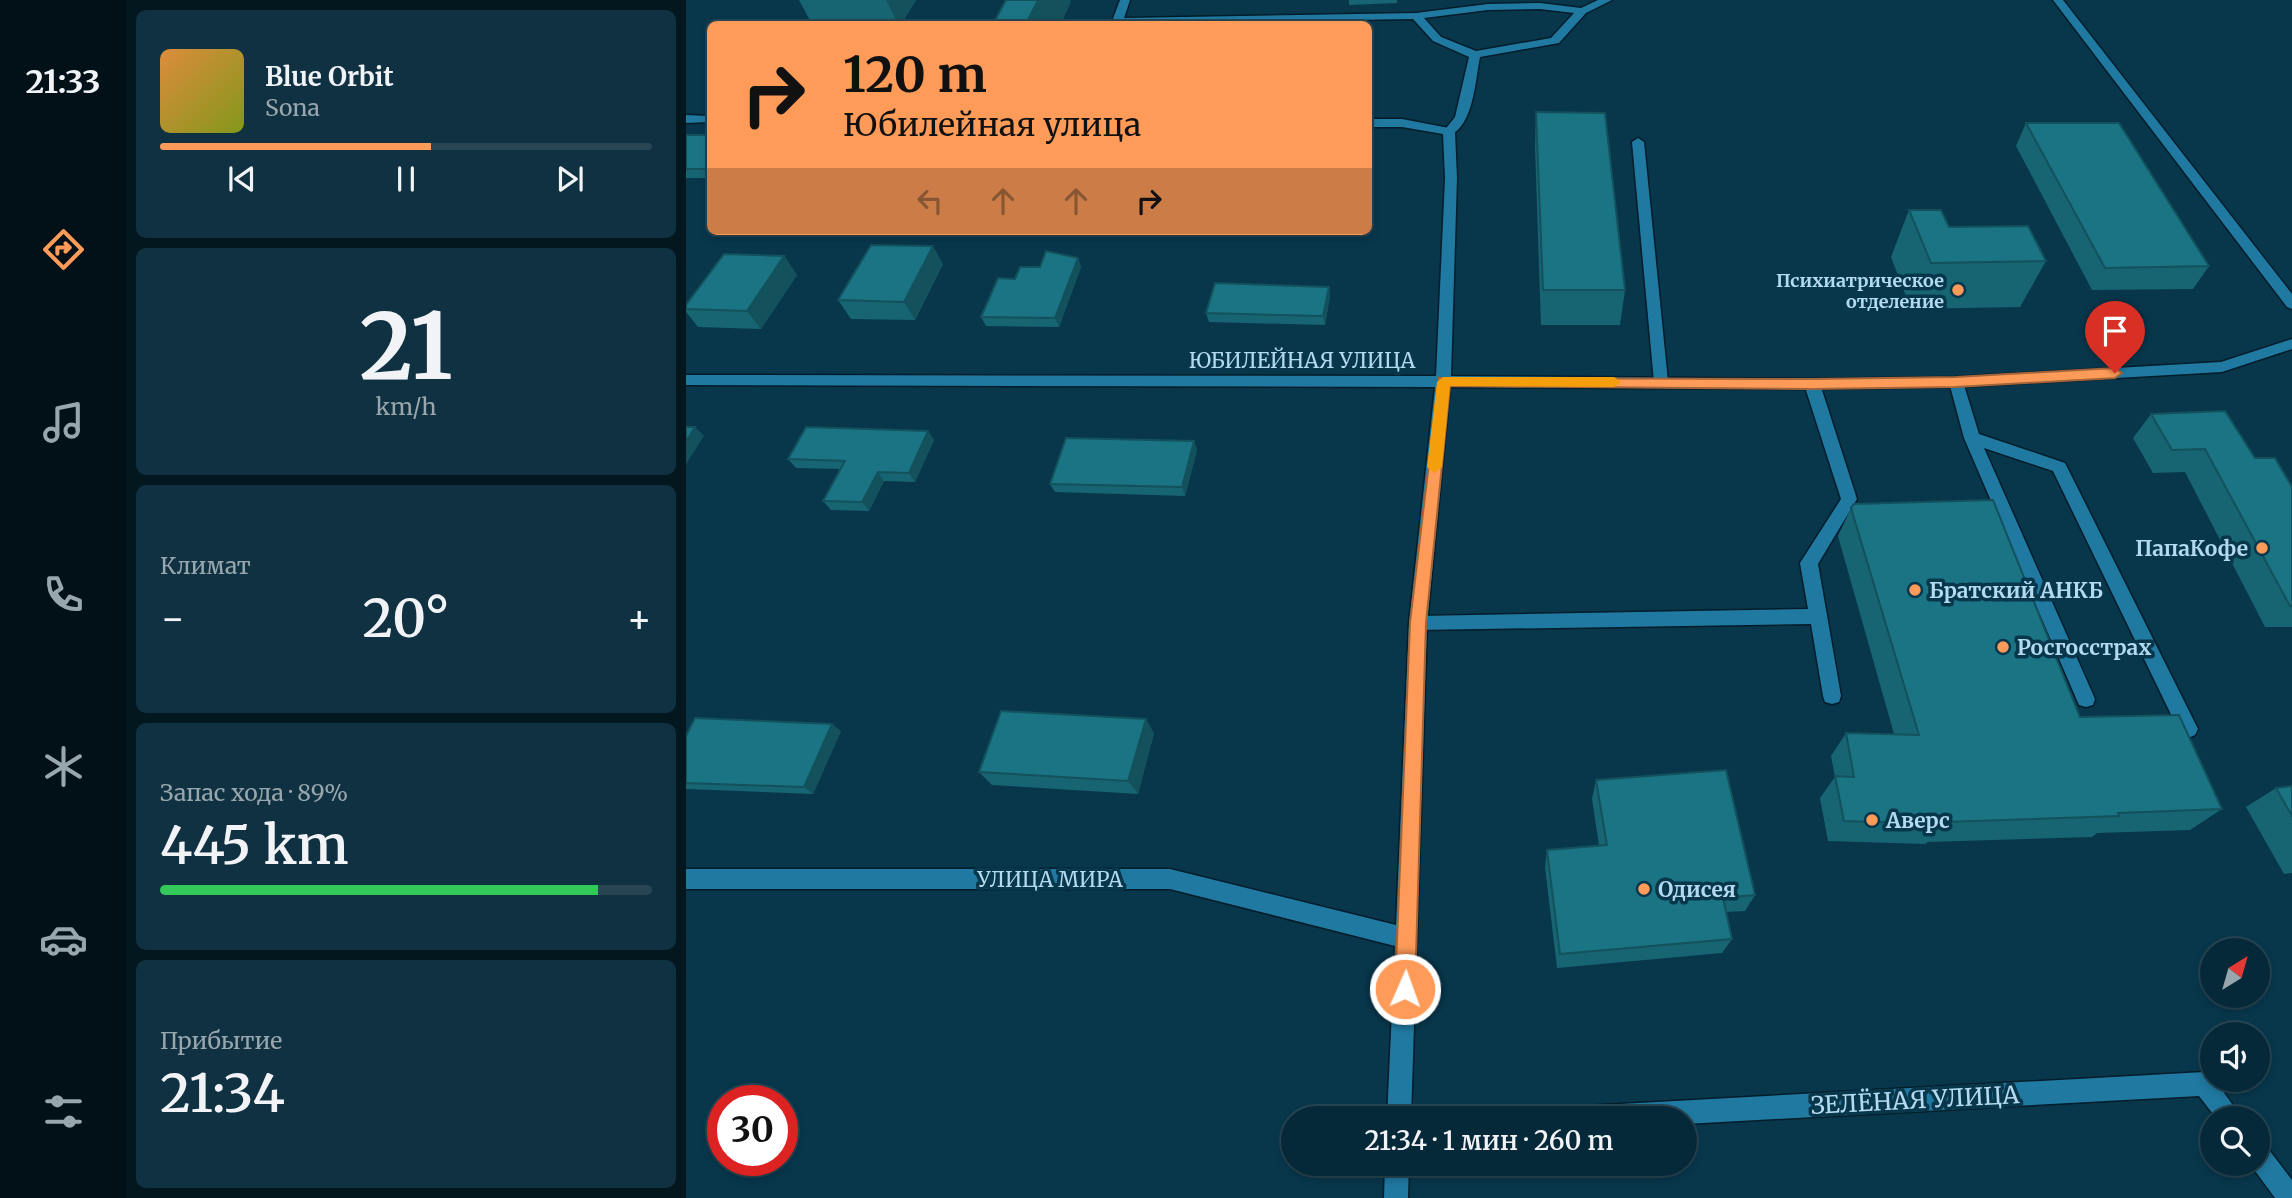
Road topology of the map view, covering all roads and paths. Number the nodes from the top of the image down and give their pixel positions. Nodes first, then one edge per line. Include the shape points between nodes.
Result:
1 (1125, 0) edge
2 (1607, 0) edge
3 (2058, 0) edge
4 (1488, 4) edge
5 (1582, 11) junction
6 (1416, 16) junction
7 (1118, 21) edge
8 (1159, 21) edge
9 (1475, 55) junction
10 (686, 119) edge
11 (707, 119) edge
12 (1372, 123) edge
13 (1448, 132) junction
14 (1639, 142) dead end
15 (2292, 304) edge
16 (2292, 344) edge
17 (686, 380) edge
18 (1443, 382) junction
19 (1661, 382) junction
20 (1956, 382) junction
21 (1812, 384) junction
22 (1972, 438) junction
23 (1818, 616) junction
24 (1418, 623) junction
25 (1832, 696) dead end
26 (2086, 699) dead end
27 (2188, 729) edge
28 (686, 879) edge
29 (1407, 938) junction
30 (1400, 1106) edge
31 (2221, 1106) edge
32 (1697, 1112) edge
33 (2270, 1170) edge
34 (1397, 1176) edge
35 (1396, 1198) edge
36 (2290, 1198) edge

1 - 7 street
2 - 5 street
3 - 15 street
4 - 5 street
4 - 6 street
5 - 9 street via 1555,41
6 - 8 street via 1329,13
6 - 9 street via 1437,39
9 - 13 street via 1461,118
10 - 11 street
12 - 13 street via 1402,123
13 - 18 street via 1451,178
14 - 19 street
16 - 20 street, ЮБИЛЕЙНАЯ УЛИЦА via 2222,367
17 - 18 street, ЮБИЛЕЙНАЯ УЛИЦА
18 - 19 street, ЮБИЛЕЙНАЯ УЛИЦА
18 - 24 street
19 - 21 street, ЮБИЛЕЙНАЯ УЛИЦА
20 - 21 street, ЮБИЛЕЙНАЯ УЛИЦА
20 - 22 street
21 - 23 street via 1849,499 1809,563
22 - 26 street
22 - 27 street via 2059,467
23 - 24 street
23 - 25 street
24 - 29 street
28 - 29 street, УЛИЦА МИРА via 1170,879
29 - 30 street
31 - 32 street, ЗЕЛЁНАЯ УЛИЦА via 2204,1084
33 - 36 street
34 - 35 street

